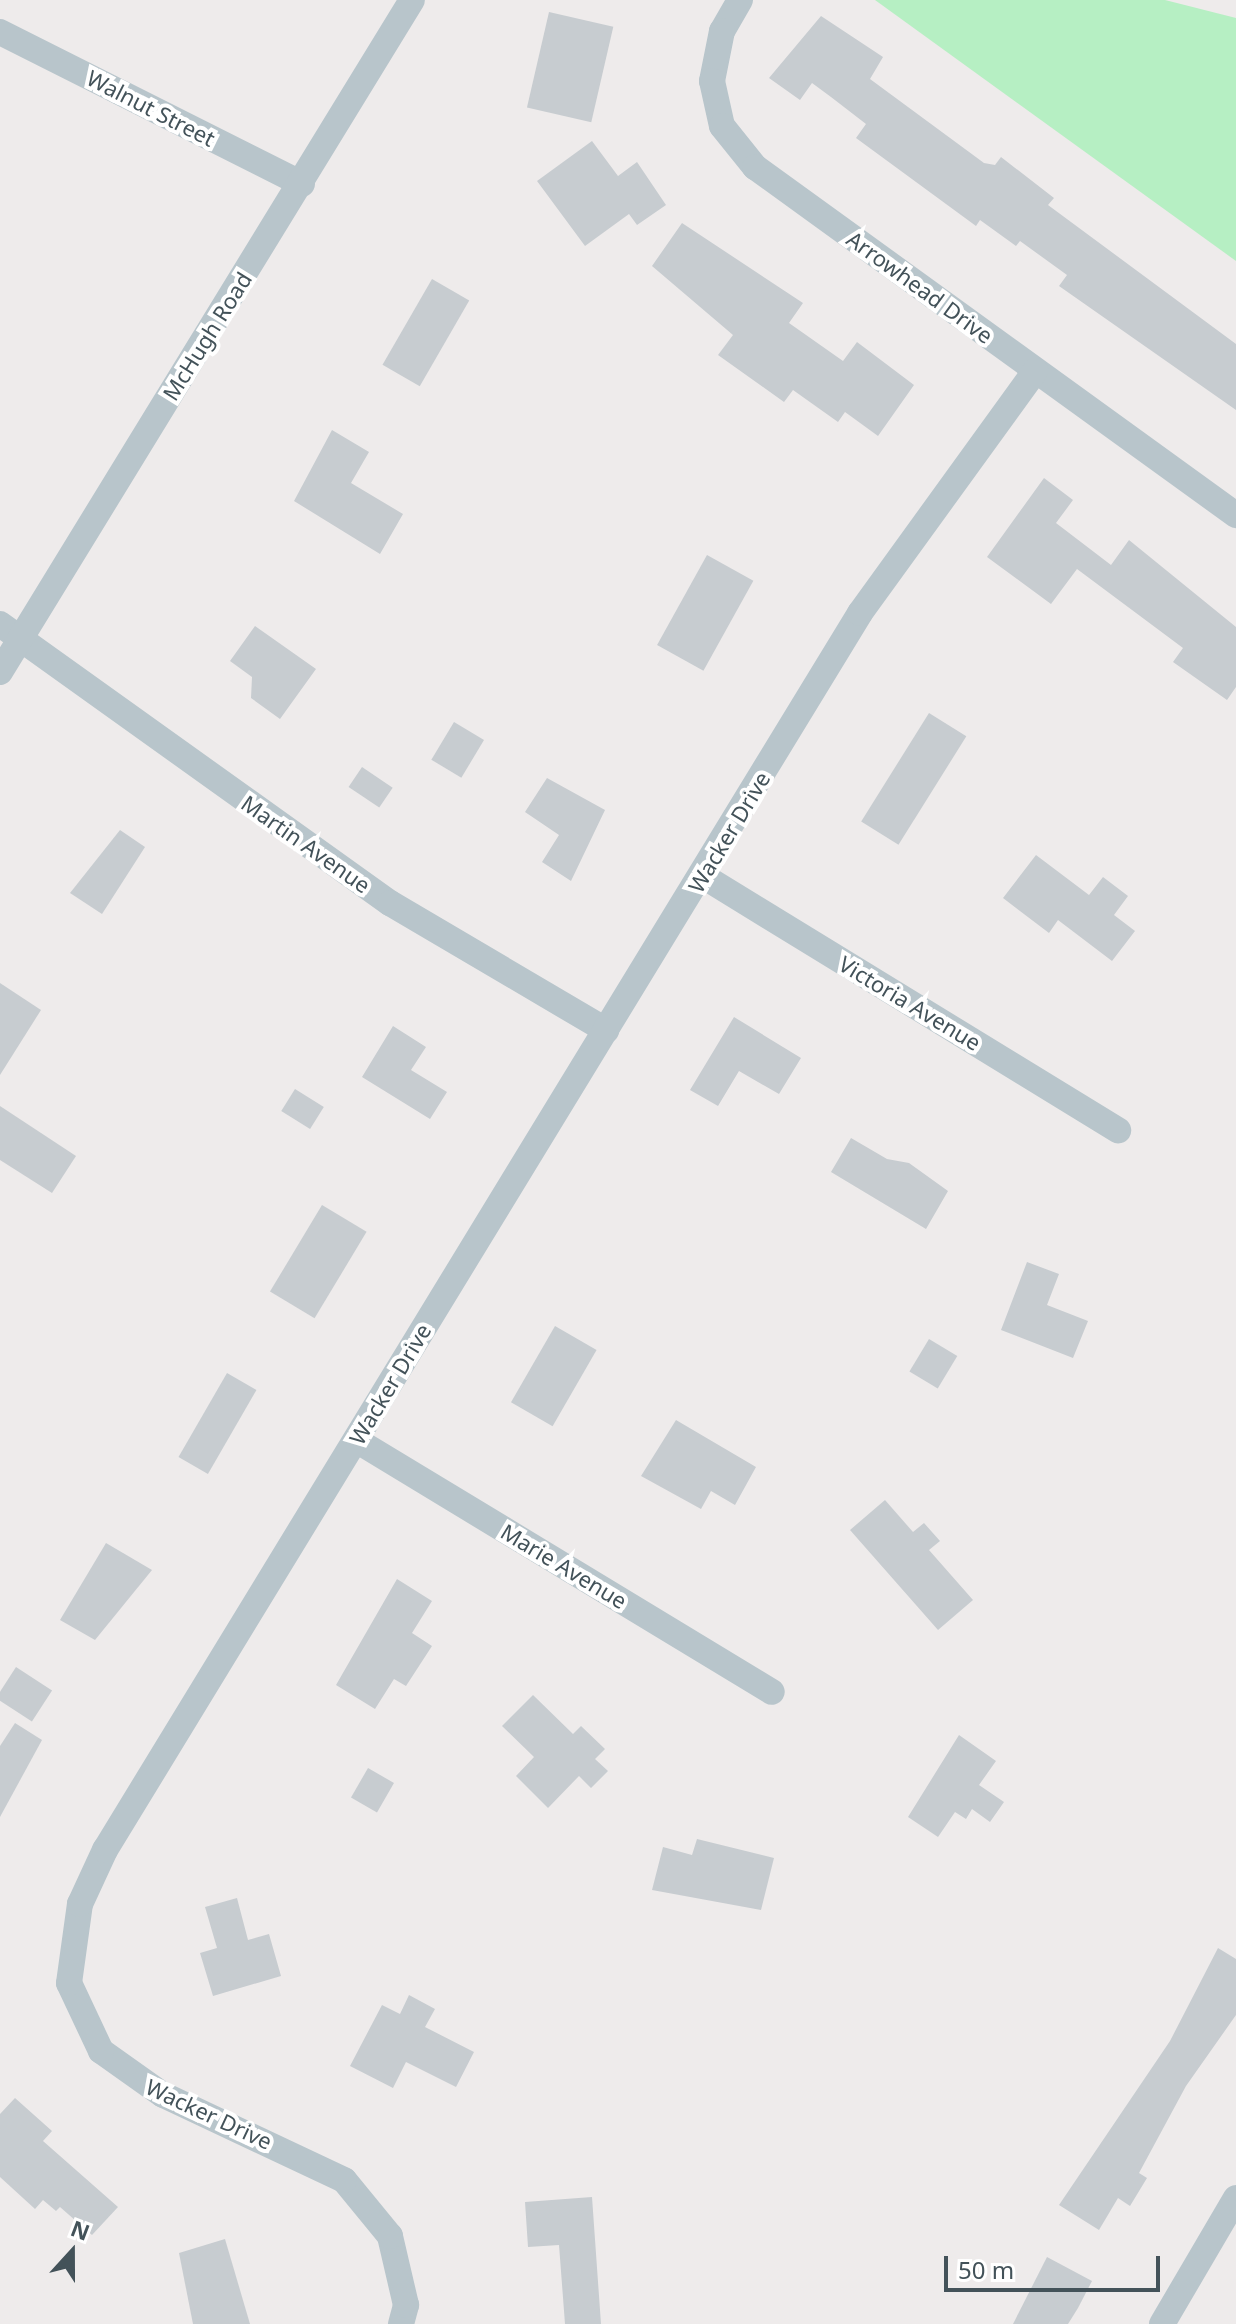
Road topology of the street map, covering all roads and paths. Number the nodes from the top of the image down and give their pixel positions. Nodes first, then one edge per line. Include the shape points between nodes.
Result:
1 (412, 0) edge
2 (740, 0) edge
3 (0, 32) edge
4 (302, 184) junction
5 (1035, 371) junction
6 (1236, 515) edge
7 (10, 631) edge
8 (0, 672) edge
9 (703, 876) junction
10 (606, 1030) junction
11 (1118, 1130) dead end
12 (356, 1440) junction
13 (772, 1692) dead end
14 (1236, 2198) edge
15 (401, 2324) edge
16 (1162, 2324) edge

1 - 4 street, McHugh Road
2 - 5 street, Arrowhead Drive via 722,31 712,81 730,136 755,167
3 - 4 street, Walnut Street
4 - 7 street, McHugh Road
5 - 6 street, Arrowhead Drive
5 - 9 street, Wacker Drive via 860,613
7 - 8 street, McHugh Road
7 - 10 street, Martin Avenue via 390,903
9 - 10 street, Wacker Drive
9 - 11 street, Victoria Avenue
10 - 12 street, Wacker Drive
12 - 13 street, Marie Avenue
12 - 15 street, Wacker Drive via 105,1850 69,1942 69,1983 101,2051 136,2080 312,2162 372,2208 402,2274
14 - 16 street

